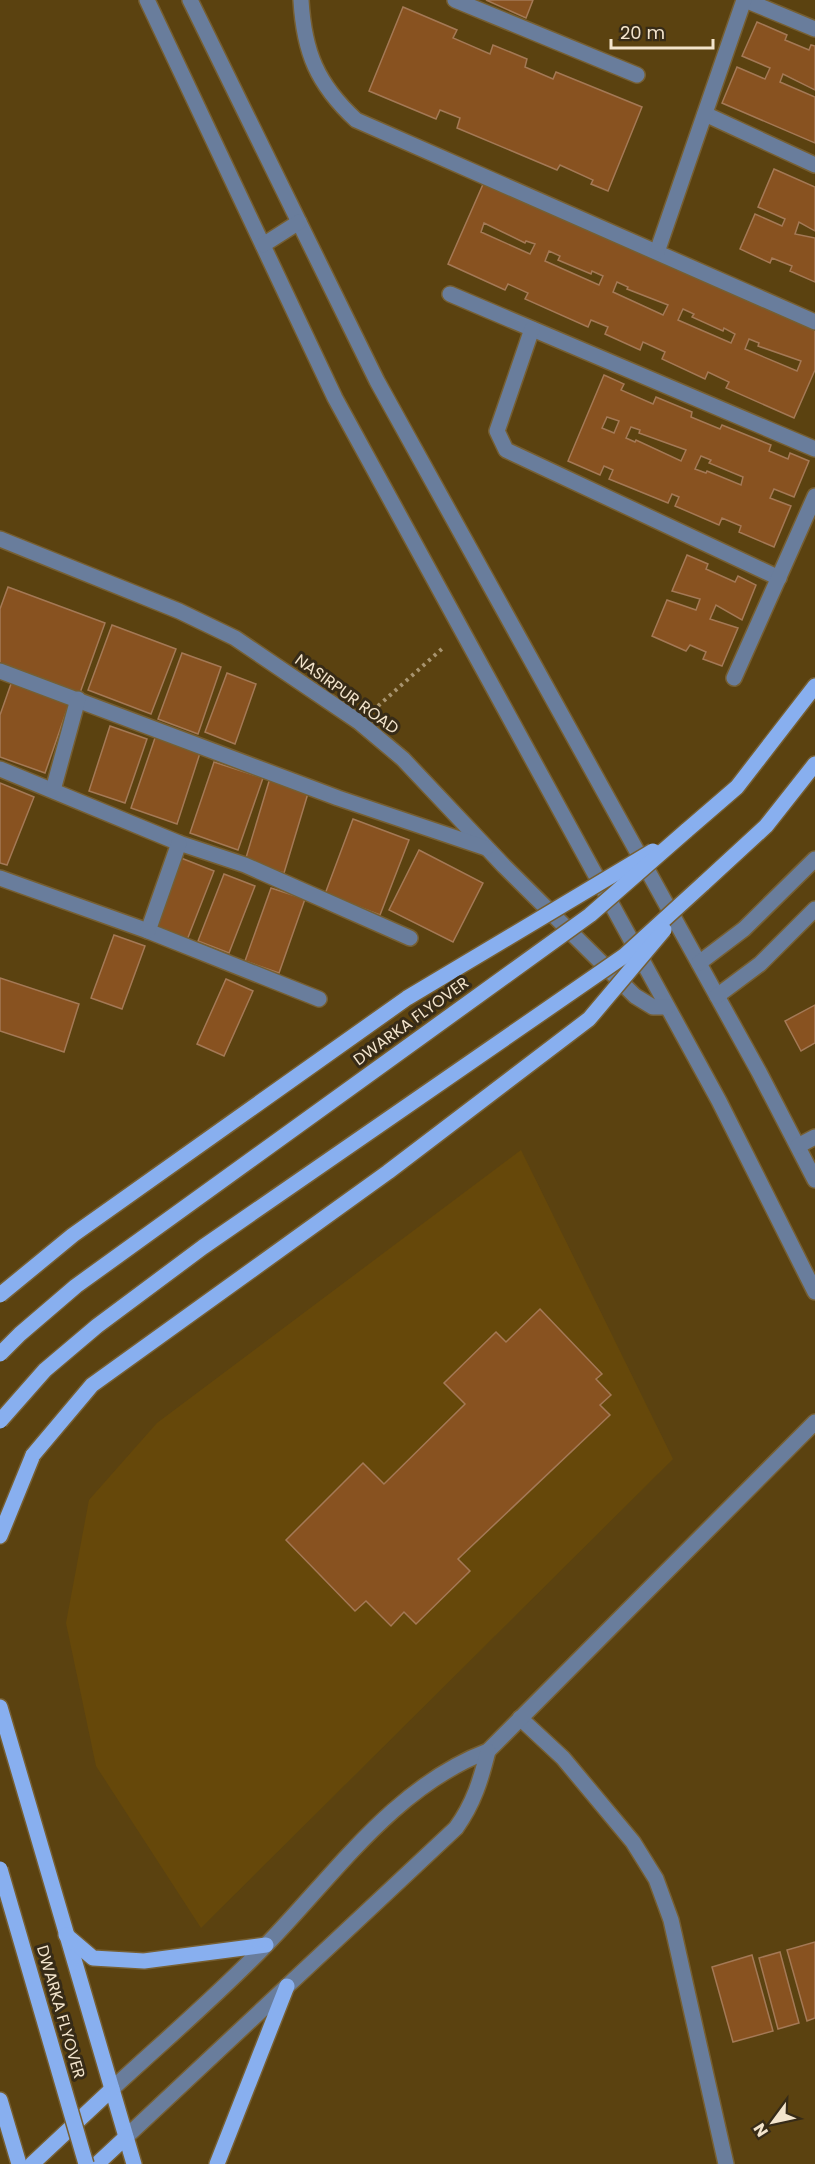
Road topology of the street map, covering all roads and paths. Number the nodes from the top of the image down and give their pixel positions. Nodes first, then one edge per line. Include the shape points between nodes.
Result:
1 (147, 0) edge
2 (190, 0) edge
3 (301, 0) edge
4 (455, 0) edge
5 (744, 0) edge
6 (815, 29) edge
7 (637, 75) dead end
8 (705, 114) junction
9 (815, 165) edge
10 (299, 222) junction
11 (263, 245) junction
12 (657, 252) junction
13 (450, 294) dead end
14 (815, 322) edge
15 (532, 329) junction
16 (815, 449) edge
17 (815, 496) edge
18 (0, 539) edge
19 (779, 578) junction
20 (462, 631) junction
21 (0, 671) edge
22 (734, 678) dead end
23 (815, 686) edge
24 (78, 699) junction
25 (359, 722) junction
26 (815, 764) edge
27 (0, 769) edge
28 (53, 790) junction
29 (686, 831) junction
30 (179, 843) junction
31 (489, 849) junction
32 (815, 860) edge
33 (0, 878) edge
34 (702, 884) junction
35 (815, 909) edge
36 (148, 931) junction
37 (411, 938) dead end
38 (699, 963) junction
39 (717, 996) junction
40 (319, 999) dead end
41 (667, 1008) junction
42 (815, 1137) edge
43 (798, 1146) junction
44 (810, 1163) edge
45 (815, 1180) edge
46 (815, 1292) edge
47 (0, 1294) edge
48 (0, 1354) edge
49 (0, 1420) edge
50 (815, 1422) edge
51 (0, 1536) edge
52 (0, 1707) edge
53 (520, 1718) junction
54 (488, 1750) junction
55 (0, 1869) edge
56 (66, 1935) junction
57 (266, 1945) junction
58 (287, 1986) junction
59 (112, 2089) junction
60 (0, 2100) edge
61 (126, 2137) junction
62 (19, 2164) edge
63 (32, 2164) edge
64 (86, 2164) edge
65 (97, 2164) edge
66 (134, 2164) edge
67 (217, 2164) edge
68 (726, 2164) edge

1 - 11 street
2 - 10 street
3 - 12 street via 310,58 327,86 356,120
4 - 7 street
5 - 6 street
5 - 8 street
8 - 9 street
8 - 12 street
10 - 11 street
10 - 38 street via 378,381
11 - 20 street via 335,398
12 - 14 street
13 - 15 street
15 - 16 street
15 - 19 street via 497,431 506,450
17 - 19 street
18 - 25 street, NASIRPUR ROAD via 179,611 235,638
19 - 22 street
20 - 25 path
20 - 41 street
21 - 24 street
23 - 29 main road, DWARKA FLYOVER via 736,787
24 - 28 street
24 - 31 street via 338,798
25 - 31 street, NASIRPUR ROAD via 403,759
26 - 34 main road via 766,826
27 - 28 street
28 - 30 street
29 - 47 main road, bridge via 407,998 73,1235
29 - 48 main road, DWARKA FLYOVER, bridge via 590,915 76,1286
30 - 36 street
30 - 37 street via 245,865
31 - 41 street, NASIRPUR ROAD via 635,996 653,1007
32 - 38 street via 738,934
33 - 36 street
34 - 49 main road, bridge via 624,956 203,1247 96,1326 45,1370
34 - 51 main road, bridge via 589,1019 388,1172 92,1385 33,1455
35 - 39 street via 760,964
36 - 40 street
38 - 39 street
39 - 43 street
41 - 46 street via 719,1101
42 - 43 street
43 - 44 street
44 - 45 street
50 - 53 street
52 - 56 main road
53 - 54 street
53 - 68 street via 563,1758 633,1842 656,1880 671,1920
54 - 57 street via 459,1762 395,1808
54 - 58 street via 469,1810 456,1828
55 - 64 main road, DWARKA FLYOVER, bridge
56 - 57 main road via 93,1958 144,1961
56 - 59 main road
57 - 59 street
58 - 61 street
58 - 67 main road
59 - 61 main road
59 - 63 main road
60 - 62 main road
61 - 65 main road
61 - 66 main road

